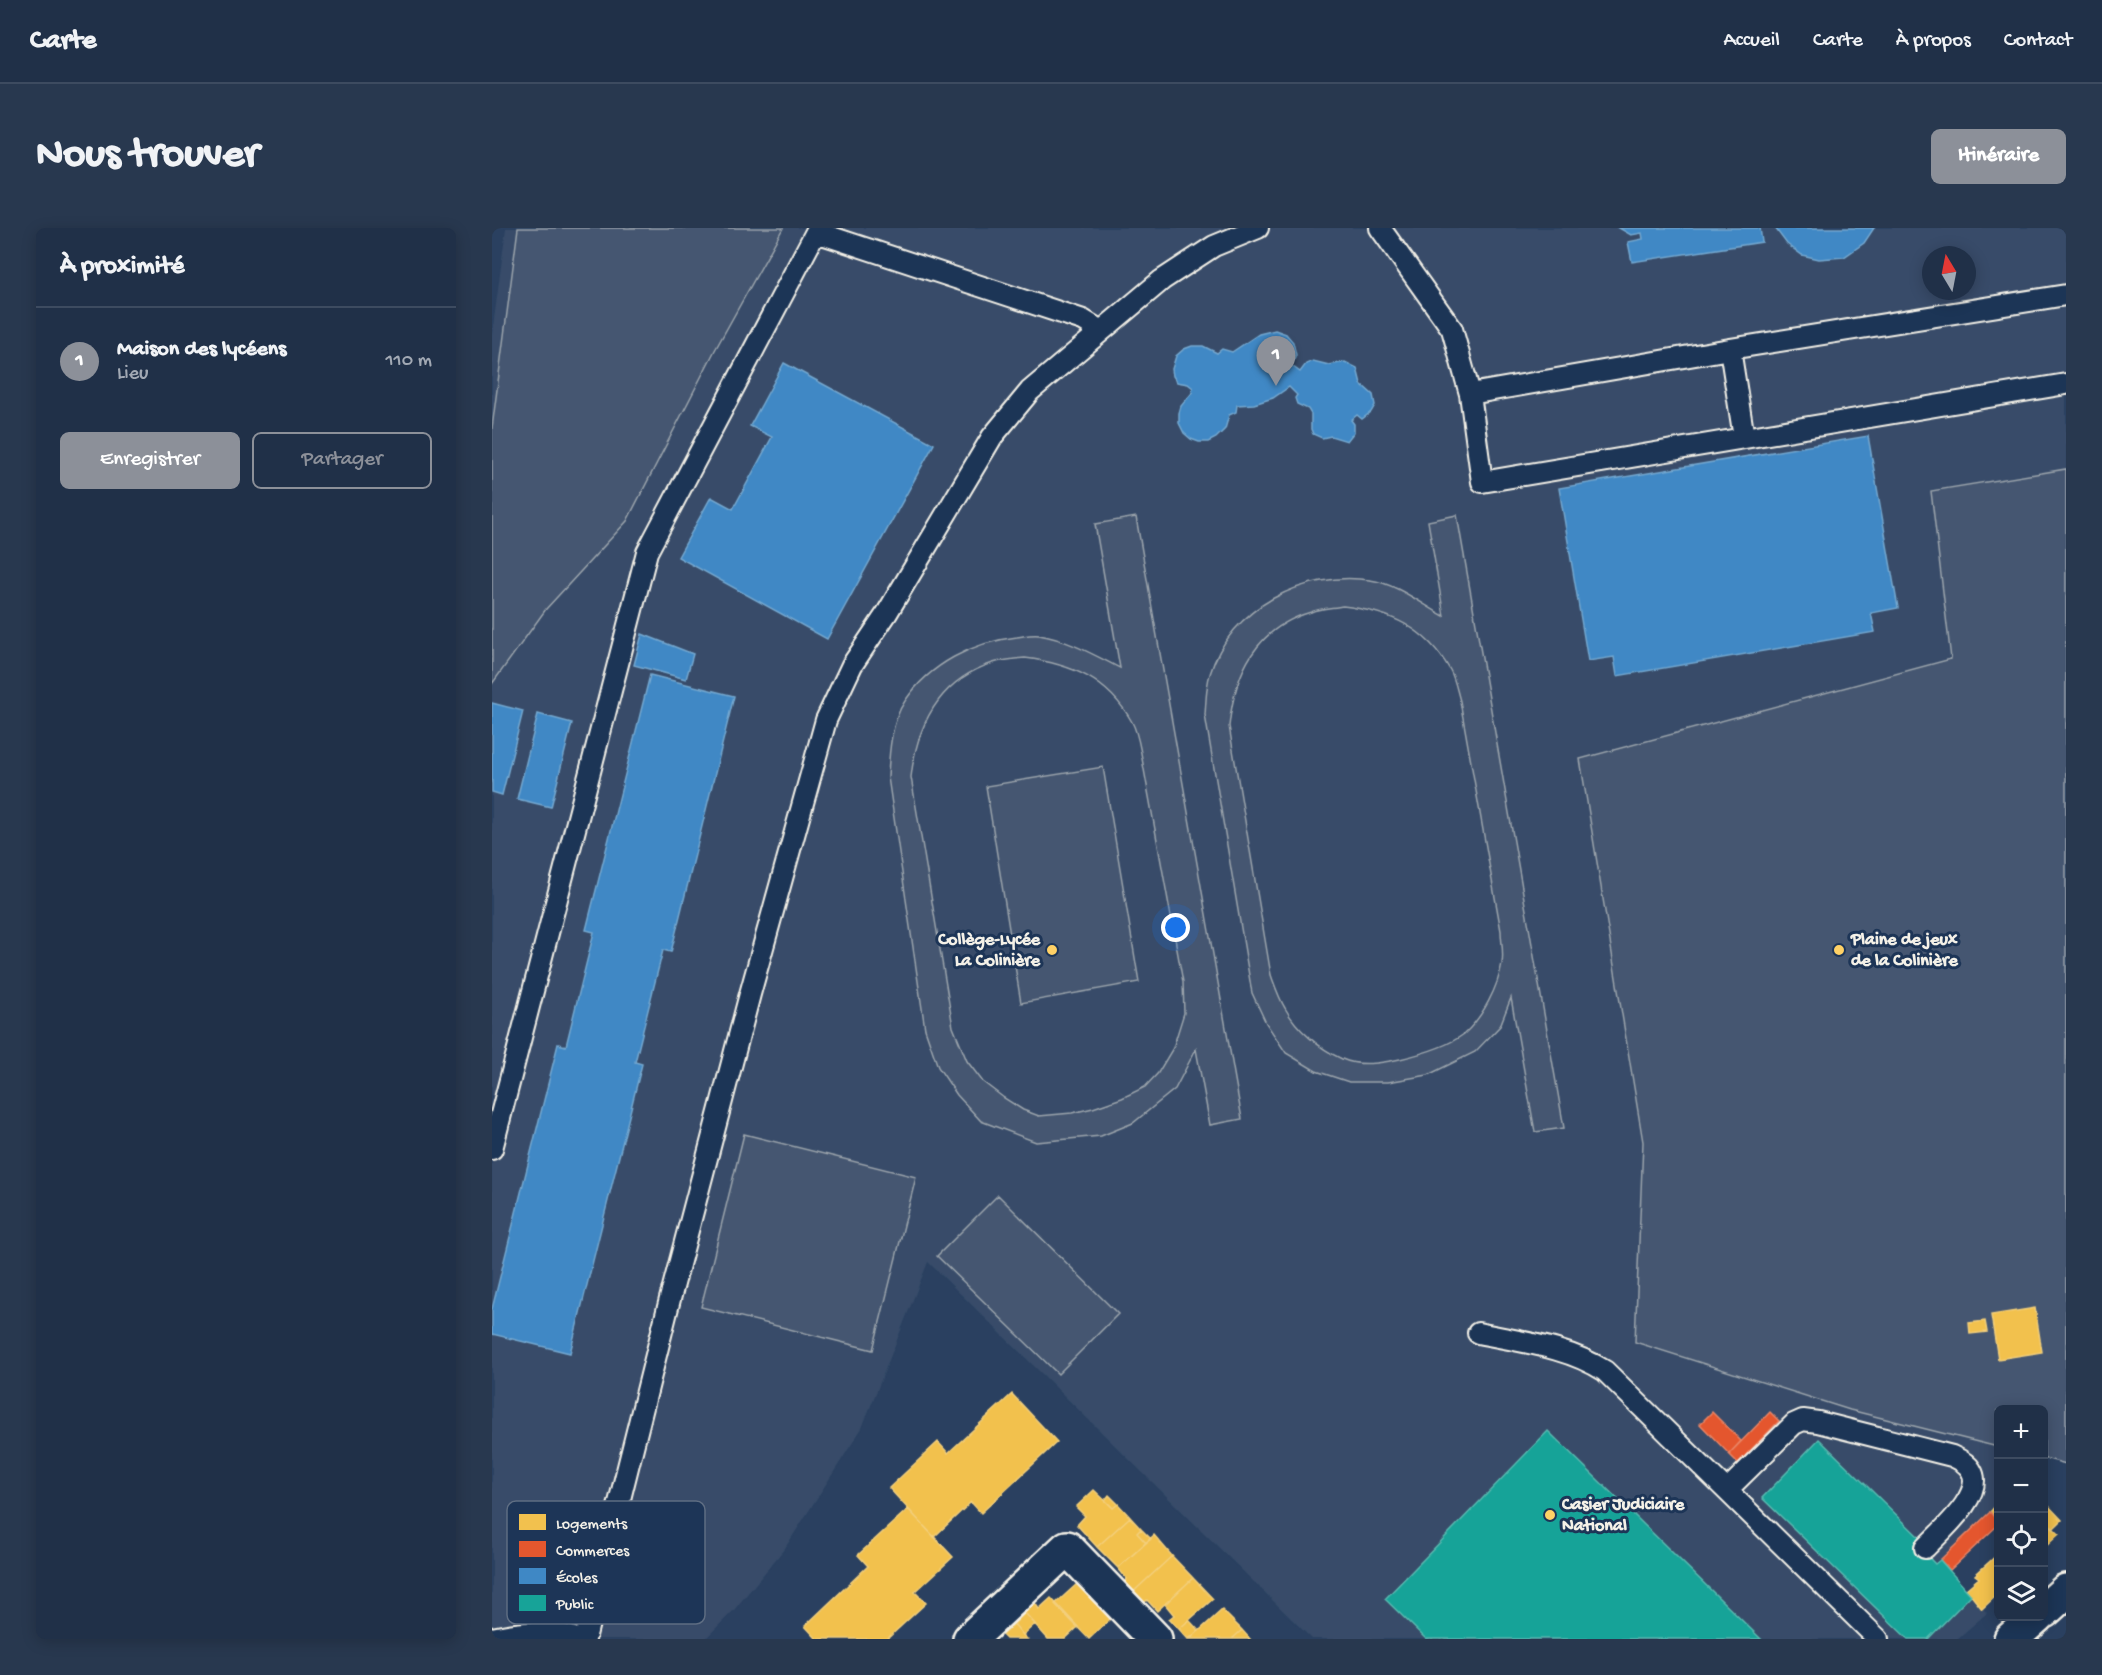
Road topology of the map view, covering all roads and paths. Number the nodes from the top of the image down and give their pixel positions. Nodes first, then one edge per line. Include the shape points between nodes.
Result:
1 (1258, 228) edge
2 (1380, 228) edge
3 (817, 230) edge
4 (2066, 295) edge
5 (1101, 331) junction
6 (1730, 349) junction
7 (2066, 384) edge
8 (1470, 394) junction
9 (1744, 438) junction
10 (492, 1149) edge
11 (1478, 1333) dead end
12 (1727, 1490) junction
13 (620, 1501) edge
14 (1925, 1548) dead end
15 (2066, 1591) edge
16 (2048, 1607) edge
17 (2032, 1621) edge
18 (589, 1624) edge
19 (492, 1638) edge
20 (577, 1639) edge
21 (585, 1639) edge
22 (970, 1639) edge
23 (1155, 1639) edge
24 (1878, 1639) edge
25 (2011, 1639) edge

1 - 5 lane via 1214,246 1162,280
2 - 8 lane via 1452,329
3 - 5 lane via 1083,320
3 - 10 lane via 646,552
4 - 6 lane
5 - 13 lane via 1030,391 992,437 852,665 826,720 750,994
6 - 8 lane
6 - 9 lane
7 - 9 lane
8 - 9 lane via 1482,482
11 - 12 lane via 1591,1361 1625,1388
12 - 14 lane via 1794,1424 1803,1420 1952,1456 1972,1471 1975,1482 1966,1504
12 - 24 lane
15 - 16 street
17 - 25 street
18 - 21 lane
19 - 20 lane via 546,1632
22 - 23 street via 1067,1548

